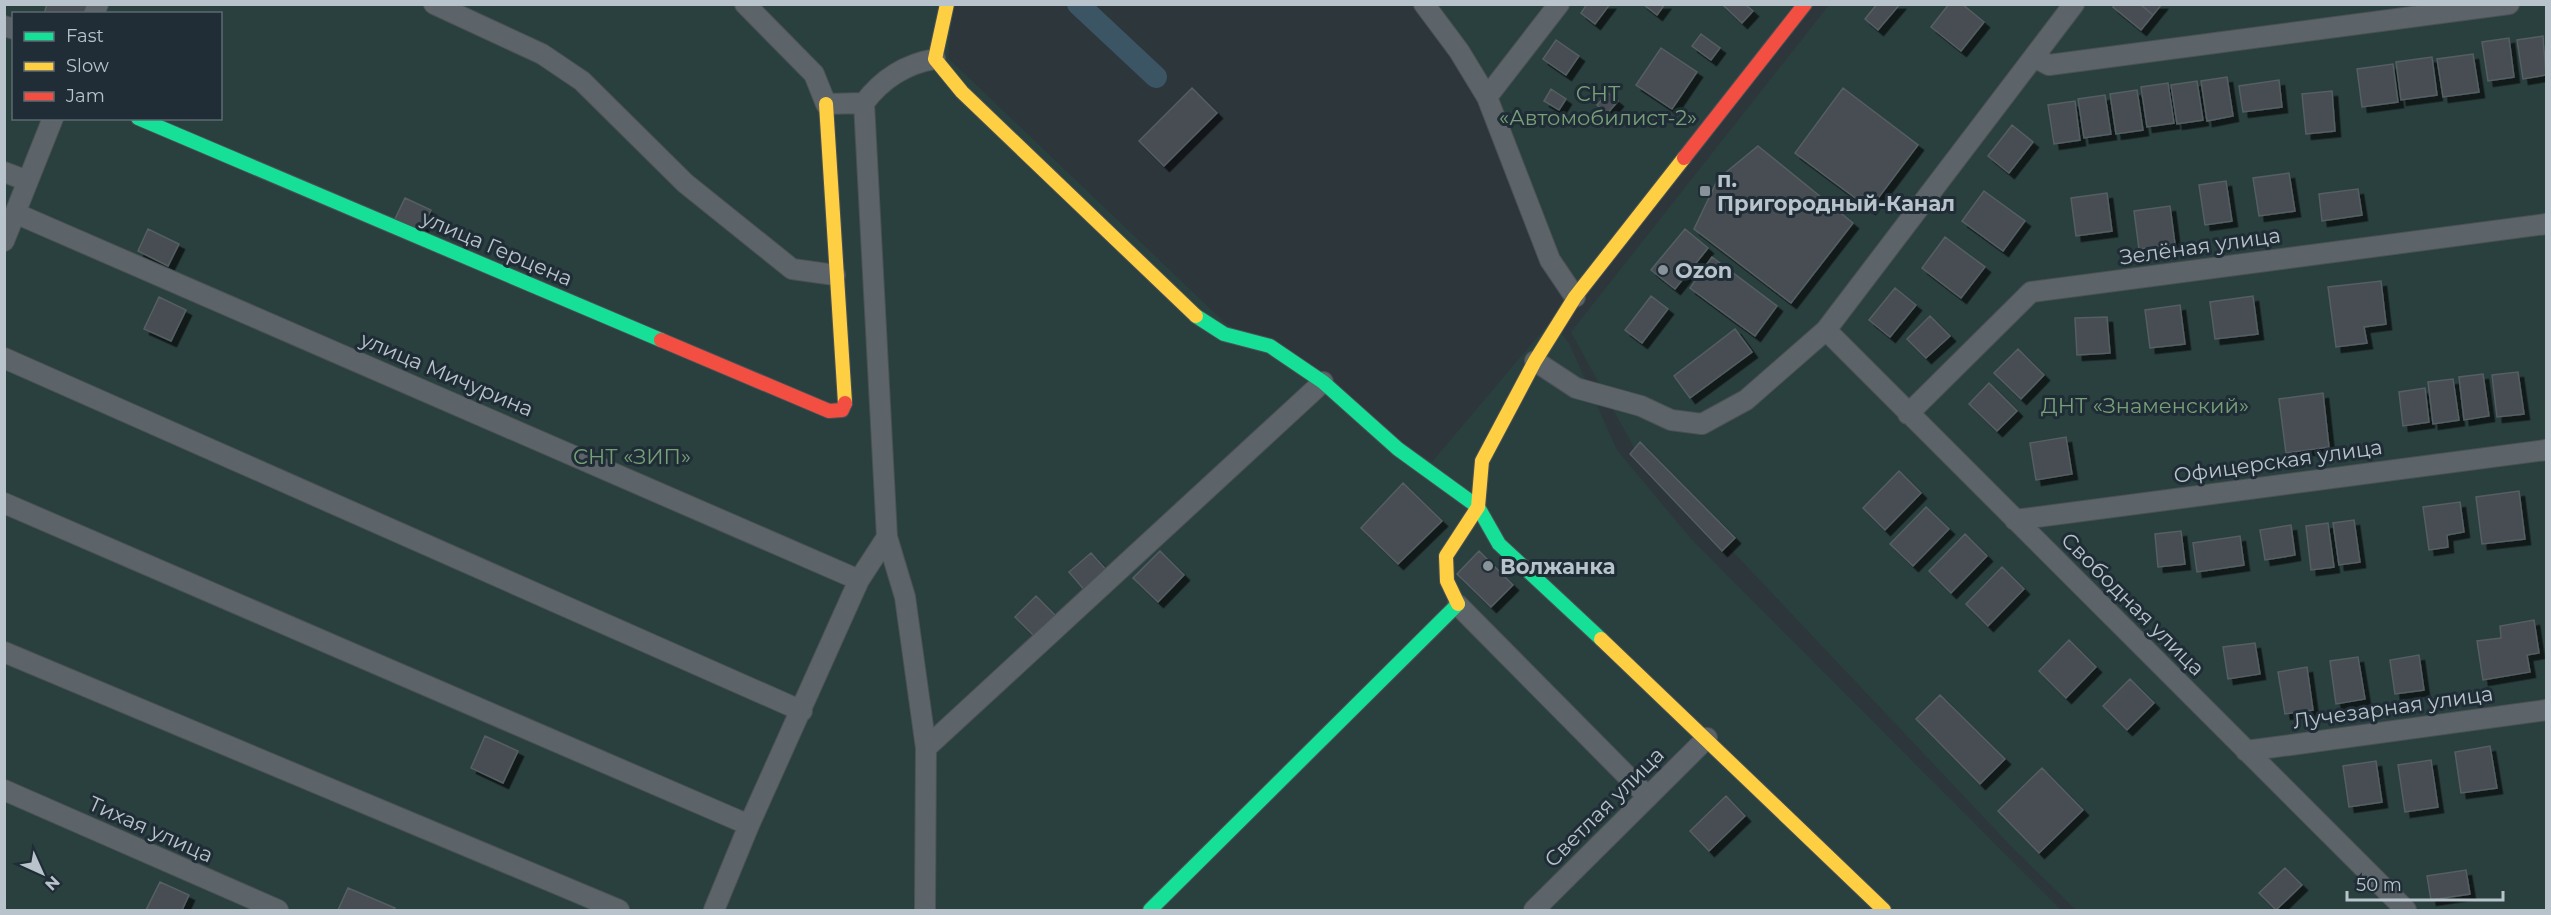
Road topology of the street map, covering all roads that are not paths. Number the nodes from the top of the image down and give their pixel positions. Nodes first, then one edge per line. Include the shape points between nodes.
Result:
1 (434, 4) edge
2 (745, 4) edge
3 (947, 4) edge
4 (1424, 4) edge
5 (1559, 4) edge
6 (1805, 4) edge
7 (2074, 4) edge
8 (2509, 4) edge
9 (2034, 57) junction
10 (935, 59) junction
11 (1487, 97) junction
12 (864, 103) junction
13 (826, 104) junction
14 (52, 120) edge
15 (143, 120) edge
16 (4, 172) edge
17 (28, 181) junction
18 (15, 213) junction
19 (2547, 224) edge
20 (4, 241) edge
21 (835, 275) junction
22 (1575, 297) junction
23 (1826, 330) junction
24 (4, 358) edge
25 (1535, 361) junction
26 (1323, 382) junction
27 (1908, 414) junction
28 (2547, 450) edge
29 (4, 503) edge
30 (1478, 507) junction
31 (2015, 520) junction
32 (887, 537) junction
33 (859, 580) junction
34 (1458, 605) junction
35 (4, 652) edge
36 (2547, 710) edge
37 (802, 711) junction
38 (1707, 738) junction
39 (926, 748) junction
40 (2246, 751) junction
41 (4, 790) edge
42 (1648, 797) junction
43 (749, 825) junction
44 (278, 910) edge
45 (619, 910) edge
46 (714, 910) edge
47 (925, 910) edge
48 (1150, 910) edge
49 (1534, 910) edge
50 (1884, 910) edge
51 (2406, 910) edge

1 - 21 street via 552,61 582,81 685,183 792,269
2 - 13 street via 814,74
3 - 10 street
4 - 11 street
5 - 11 street
6 - 22 street
7 - 9 street
8 - 9 street via 2049,65
9 - 23 street
10 - 12 street via 914,63 878,84
10 - 26 street via 962,92 1196,316 1224,334 1270,346
11 - 22 street via 1550,260
12 - 13 street
12 - 32 street
13 - 21 street
14 - 17 street
15 - 21 street, улица Герцена via 829,411 842,410 846,399
16 - 17 street
17 - 18 street
18 - 20 street
18 - 33 street, улица Мичурина
19 - 27 street, Зелёная улица via 2031,292
22 - 25 street
23 - 25 street via 1746,400 1702,424 1671,420 1641,406 1576,388
23 - 27 street, Свободная улица
24 - 37 street
25 - 30 street via 1482,461
26 - 30 street via 1398,449
26 - 39 street
27 - 31 street, Свободная улица
28 - 31 street, Офицерская улица
29 - 43 street
30 - 34 street via 1446,556 1447,581
30 - 38 street via 1499,544
31 - 40 street, Свободная улица
32 - 33 street
32 - 39 street via 905,597
33 - 37 street
34 - 42 street
34 - 48 street
35 - 45 street
36 - 40 street, Лучезарная улица
37 - 43 street
38 - 42 street, Светлая улица
38 - 50 street
39 - 47 street
40 - 51 street, Свободная улица
41 - 44 street, Тихая улица
42 - 49 street, Светлая улица
43 - 46 street

